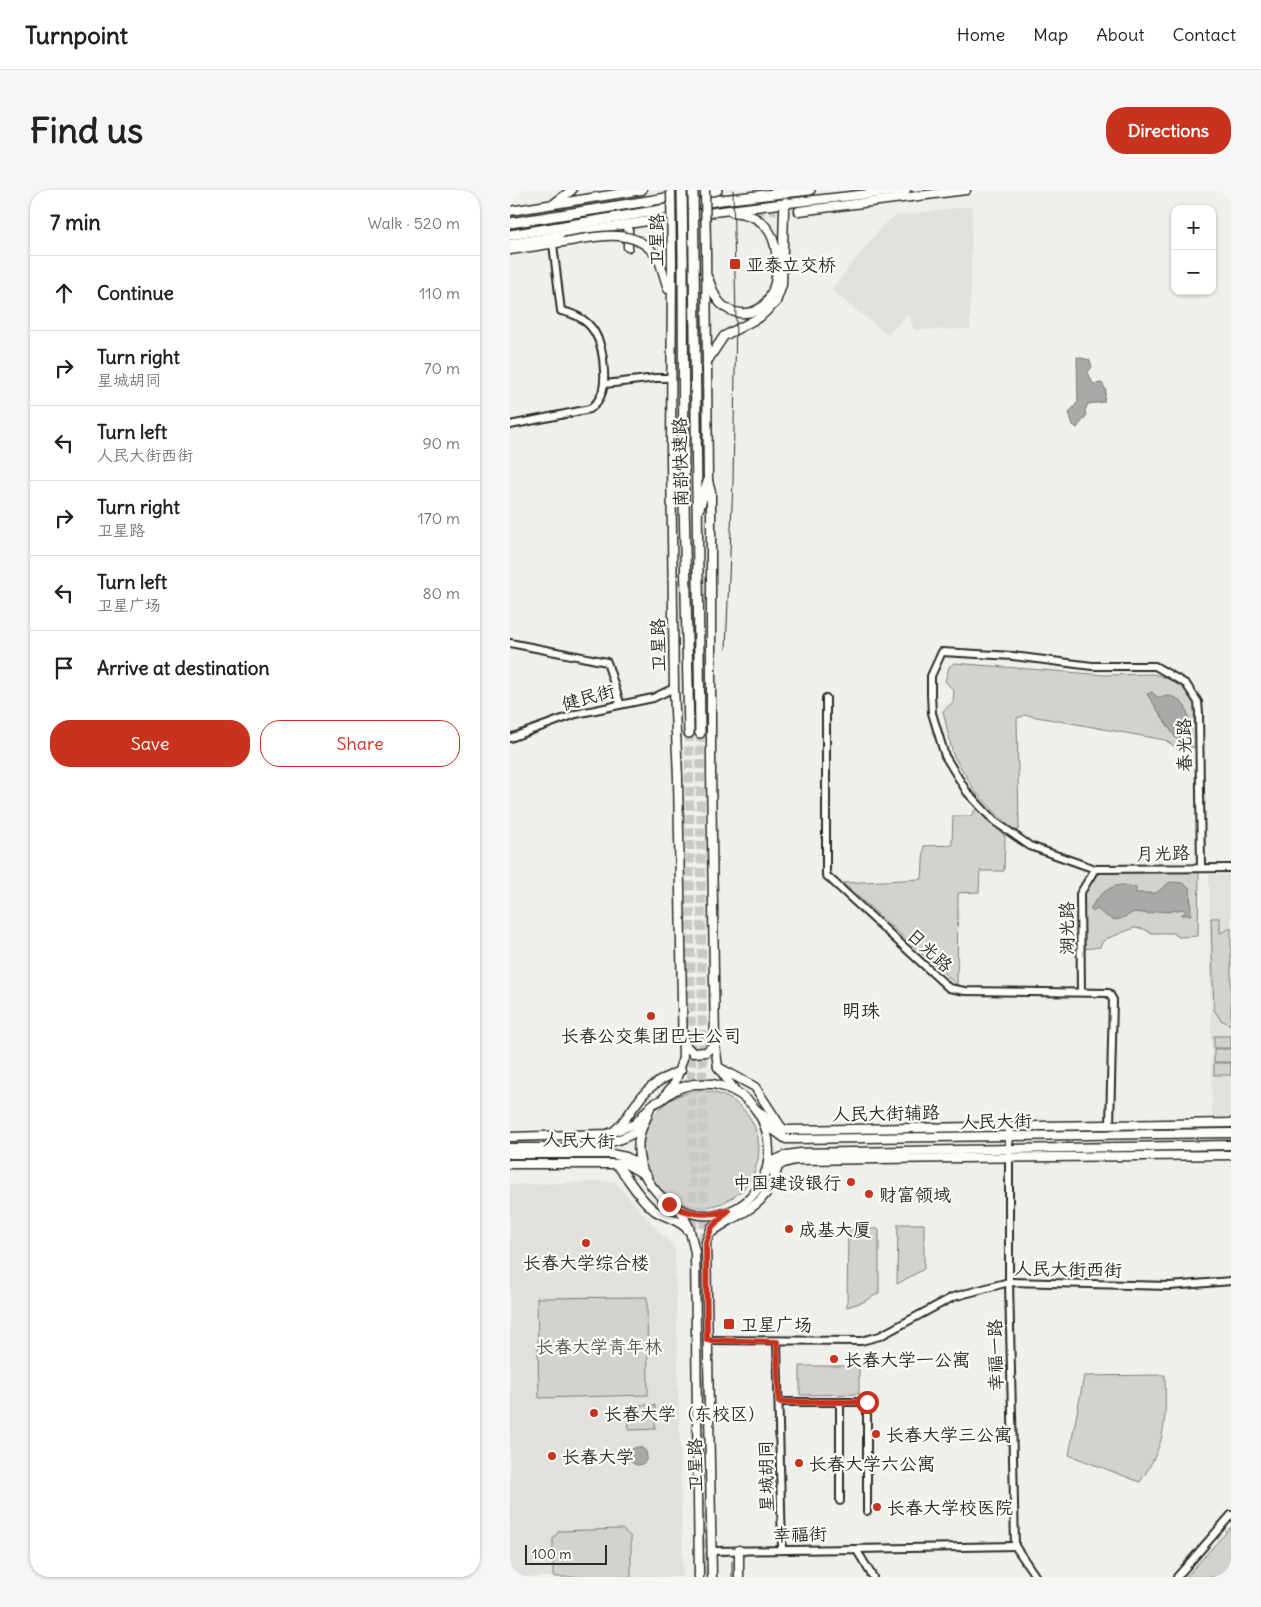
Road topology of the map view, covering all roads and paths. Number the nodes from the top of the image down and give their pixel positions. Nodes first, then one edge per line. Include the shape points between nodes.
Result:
1 (572, 190) edge
2 (640, 190) edge
3 (671, 190) edge
4 (682, 190) edge
5 (693, 190) edge
6 (705, 190) edge
7 (718, 190) edge
8 (810, 190) edge
9 (906, 190) edge
10 (966, 190) edge
11 (786, 202) junction
12 (552, 204) junction
13 (725, 210) junction
14 (799, 210) tunnel mouth
15 (510, 211) edge
16 (510, 223) edge
17 (628, 224) junction
18 (510, 235) edge
19 (510, 244) edge
20 (553, 244) junction
21 (628, 247) dead end
22 (510, 250) edge
23 (706, 272) junction
24 (671, 297) junction
25 (708, 362) junction
26 (672, 378) junction
27 (605, 384) junction
28 (510, 425) edge
29 (672, 439) junction
30 (708, 482) junction
31 (684, 501) junction
32 (697, 515) junction
33 (510, 643) edge
34 (674, 688) junction
35 (826, 698) dead end
36 (620, 703) junction
37 (689, 733) tunnel mouth
38 (700, 733) tunnel mouth
39 (510, 738) edge
40 (1201, 867) junction
41 (1095, 868) junction
42 (1231, 868) edge
43 (1081, 992) junction
44 (683, 1043) junction
45 (715, 1044) junction
46 (718, 1067) junction
47 (681, 1070) junction
48 (736, 1092) junction
49 (666, 1094) junction
50 (651, 1105) junction
51 (757, 1110) junction
52 (1231, 1122) edge
53 (765, 1124) junction
54 (1110, 1125) junction
55 (1009, 1127) junction
56 (782, 1128) junction
57 (641, 1129) junction
58 (612, 1133) junction
59 (1231, 1133) edge
60 (1009, 1136) junction
61 (510, 1137) edge
62 (1231, 1145) edge
63 (510, 1148) edge
64 (1009, 1149) junction
65 (510, 1154) edge
66 (1231, 1155) edge
67 (1008, 1158) junction
68 (768, 1163) junction
69 (510, 1164) edge
70 (616, 1164) junction
71 (643, 1167) junction
72 (778, 1167) junction
73 (765, 1174) junction
74 (648, 1177) junction
75 (680, 1210) junction
76 (728, 1211) junction
77 (691, 1234) junction
78 (708, 1235) junction
79 (1231, 1281) edge
80 (1009, 1282) junction
81 (707, 1340) junction
82 (777, 1342) junction
83 (779, 1402) junction
84 (840, 1402) junction
85 (840, 1501) dead end
86 (867, 1511) dead end
87 (1231, 1515) edge
88 (1015, 1546) junction
89 (782, 1549) junction
90 (856, 1549) junction
91 (739, 1550) junction
92 (711, 1551) junction
93 (699, 1577) edge
94 (712, 1577) edge
95 (739, 1577) edge
96 (873, 1577) edge
97 (1036, 1577) edge
98 (1177, 1577) edge

1 - 12 main road
2 - 12 main road
3 - 24 main road, 卫星路, bridge
4 - 31 highway, 南部快速路, bridge
5 - 32 highway, 南部快速路, bridge
6 - 23 main road, bridge
7 - 16 highway
8 - 18 highway via 721,200
9 - 11 main road
10 - 14 main road
11 - 13 main road
11 - 25 main road via 782,285 776,302 767,313 724,336
12 - 15 main road
13 - 17 main road
13 - 23 main road via 754,217 768,229 775,252 772,291 759,308 748,313 734,312 717,299
17 - 19 main road
17 - 21 main road
20 - 22 main road
20 - 24 main road, bridge via 600,237 630,237 643,242 660,263
20 - 27 street via 561,311 581,318 598,337 604,352
23 - 25 main road
24 - 26 main road, 卫星路
25 - 30 main road
26 - 27 street
26 - 29 main road, 卫星路
27 - 28 street via 600,399 590,409
29 - 31 highway
29 - 34 main road, 卫星路
30 - 32 highway
30 - 45 main road via 711,492 710,770
31 - 37 highway, 南部快速路
32 - 38 highway, 南部快速路
33 - 36 street via 607,662
34 - 36 street, 健民街 via 653,698
34 - 44 main road, 卫星路
35 - 43 street, 日光路 via 826,875 949,988 965,991
36 - 39 street, 健民街 via 576,714
40 - 41 street, 月光路
40 - 41 street, 春光路 via 1199,713 1198,702 1186,684 1154,666 1092,666 1013,656 942,652 931,676 932,713 945,756 967,792 994,821 1030,846
40 - 42 street, 月光路
41 - 43 street, 湖光路 via 1080,894
43 - 54 street, 日光路 via 1109,993 1113,1000
44 - 45 main road via 693,1053 706,1052
44 - 47 main road, 卫星路
45 - 46 main road
46 - 48 main road
46 - 56 main road via 755,1087
47 - 49 main road, 卫星路
47 - 58 main road via 659,1080
48 - 49 main road via 716,1084 694,1084
48 - 51 main road
49 - 50 main road
50 - 57 main road
50 - 58 main road via 635,1124
51 - 53 main road
51 - 56 main road
52 - 54 main road, 人民大街辅路
53 - 60 main road, 人民大街 via 786,1139
53 - 68 main road via 770,1149
54 - 55 main road, 人民大街辅路
55 - 56 main road, 人民大街辅路
55 - 60 street, 幸福一路
57 - 63 main road, 人民大街 via 625,1139 593,1147
57 - 71 main road via 639,1150
58 - 61 main road
59 - 60 main road, 人民大街
60 - 64 street, 幸福一路
62 - 64 main road, 人民大街
64 - 67 street, 幸福一路
64 - 68 main road, 人民大街 via 800,1153
65 - 71 main road, 人民大街 via 611,1154 626,1157
66 - 67 main road
67 - 72 main road via 795,1160
67 - 80 street, 幸福一路
68 - 73 main road
69 - 70 main road
70 - 74 main road via 631,1166
70 - 77 main road via 655,1211 675,1220
71 - 74 main road
72 - 73 main road
72 - 78 main road via 774,1180 756,1207
73 - 76 main road via 755,1192
74 - 75 main road via 657,1195
75 - 76 main road via 698,1215
75 - 77 main road, 卫星路
76 - 78 main road
77 - 93 main road, 卫星路 via 695,1252
78 - 81 main road, 卫星路
79 - 80 street, 人民大街西街 via 1170,1286
80 - 82 street, 人民大街西街 via 954,1297 880,1336 860,1340
80 - 88 street, 幸福一路
81 - 82 street, 人民大街西街
81 - 92 main road, 卫星路
82 - 83 street, 星城胡同
83 - 84 street
83 - 89 street, 星城胡同
84 - 85 street
84 - 86 street via 867,1402
87 - 98 street
88 - 90 street, 幸福街
88 - 97 street
89 - 90 street, 幸福街
89 - 91 street, 幸福街
90 - 96 street
91 - 92 street, 幸福街
91 - 95 main road
92 - 94 main road, 卫星路

